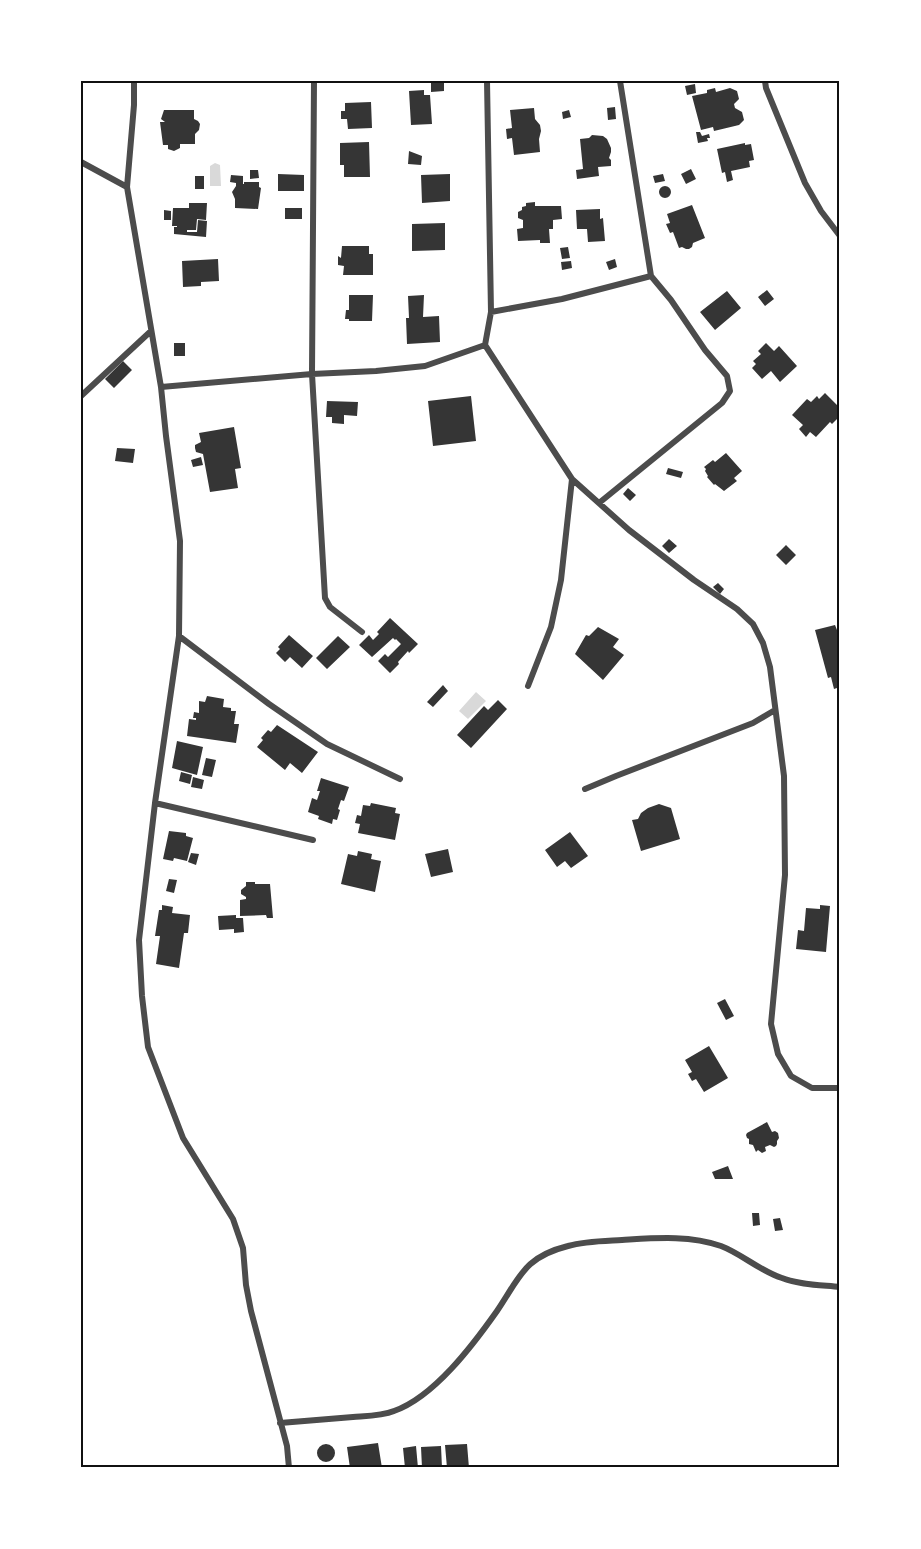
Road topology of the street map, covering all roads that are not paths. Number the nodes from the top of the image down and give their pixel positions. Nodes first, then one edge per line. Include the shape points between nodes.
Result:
1 (134, 81) edge
2 (314, 81) edge
3 (487, 81) edge
4 (620, 81) edge
5 (765, 81) edge
6 (81, 162) edge
7 (127, 187) junction
8 (840, 236) edge
9 (651, 276) junction
10 (491, 312) junction
11 (151, 331) junction
12 (485, 345) junction
13 (312, 374) junction
14 (161, 387) junction
15 (81, 396) edge
16 (572, 479) junction
17 (599, 503) junction
18 (362, 632) dead end
19 (179, 636) junction
20 (528, 686) dead end
21 (775, 710) junction
22 (400, 779) dead end
23 (585, 789) dead end
24 (155, 803) junction
25 (312, 840) dead end
26 (840, 1088) edge
27 (840, 1287) edge
28 (280, 1423) junction
29 (289, 1468) edge

1 - 7 street
2 - 13 street
3 - 10 street
4 - 9 street
5 - 8 street via 805,183
6 - 7 street
7 - 11 street
9 - 10 street
9 - 17 street via 727,376 730,391 722,403
10 - 12 street
11 - 14 street
11 - 15 street
12 - 13 street via 425,366
12 - 16 street
13 - 14 street
13 - 18 street via 325,598 330,607
14 - 19 street via 180,542
16 - 17 street
16 - 20 street via 561,580 550,627
17 - 21 street via 753,624 770,667
19 - 22 street via 327,744
19 - 24 street
21 - 23 street via 753,723
21 - 26 street via 784,776 785,875 771,1024 778,1054 791,1076 812,1089
24 - 25 street
24 - 28 street via 139,940 148,1047 183,1138 233,1219 243,1248 251,1311
27 - 28 street via 781,1278 723,1247 702,1241 674,1237 569,1245 530,1263 475,1341 434,1386 408,1404 392,1412
28 - 29 street

